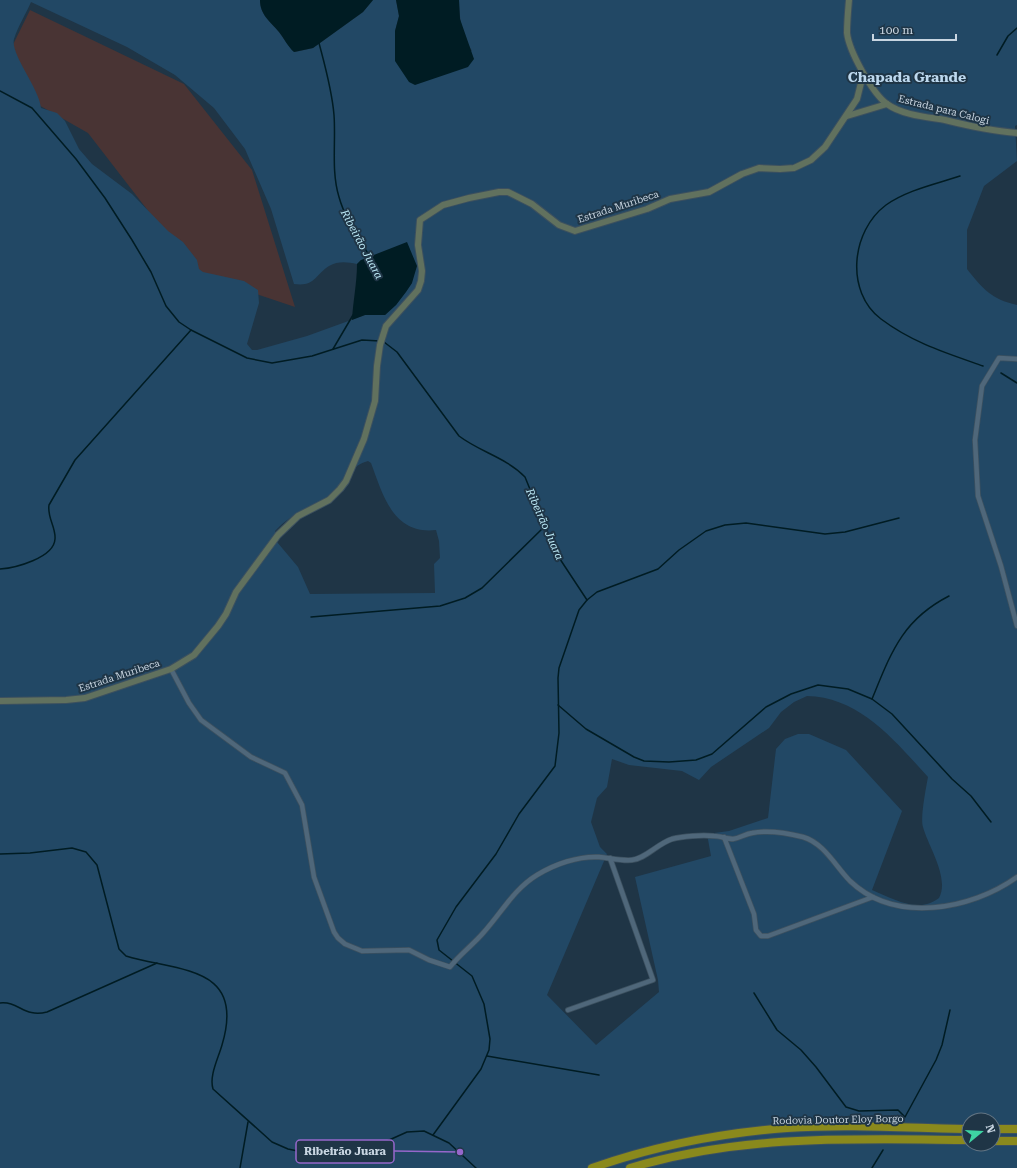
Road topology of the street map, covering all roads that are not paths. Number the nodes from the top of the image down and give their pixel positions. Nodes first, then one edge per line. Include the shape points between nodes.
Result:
1 (848, 0) edge
2 (863, 75) junction
3 (887, 104) junction
4 (847, 116) junction
5 (1017, 133) edge
6 (1017, 359) edge
7 (1017, 626) edge
8 (171, 669) junction
9 (0, 701) edge
10 (724, 838) junction
11 (610, 858) junction
12 (1017, 877) edge
13 (874, 897) junction
14 (568, 1010) dead end
15 (961, 1129) edge
16 (1001, 1129) edge
17 (1017, 1129) edge
18 (961, 1140) edge
19 (1001, 1141) edge
20 (1017, 1141) edge
21 (592, 1168) edge
22 (630, 1168) edge

1 - 2 street, Estrada para Calogi via 847,35
2 - 3 street, Estrada para Calogi
2 - 4 street via 857,99
3 - 4 street
3 - 5 street, Estrada para Calogi via 903,111 951,122 996,132
4 - 8 street, Estrada Muribeca via 825,147 811,160 794,168 759,168 709,192 670,199 647,209 575,231 559,225 532,204 508,192 491,193 450,203 420,220 418,245 421,281 418,290 386,326 380,345 375,401 364,439 346,481 329,500 298,516 278,535 236,592 226,614 209,638 194,655
6 - 7 street via 999,358 982,386 975,440 978,496
8 - 9 street, Estrada Muribeca via 85,698
8 - 11 street, Estrada Muribeca via 201,720 252,757 285,773 302,805 314,876 334,932 345,944 353,948 374,952 409,950 450,967 460,954 480,937 519,889 537,875 570,861 590,857
10 - 11 street, Estrada Muribeca via 682,837 660,844 633,860
10 - 13 street, Estrada Muribeca via 732,839 761,831 805,838 817,844 859,889
10 - 13 street via 754,914 756,930 761,936 768,936
11 - 14 street via 653,980
12 - 13 street, Estrada Muribeca via 979,896 940,907 908,908
15 - 21 highway, Rodovia Doutor Eloy Borgo via 833,1127 765,1130 674,1144
16 - 17 highway
18 - 22 highway, Rodovia Doutor Eloy Borgo via 833,1139 766,1142 699,1151
19 - 20 highway

